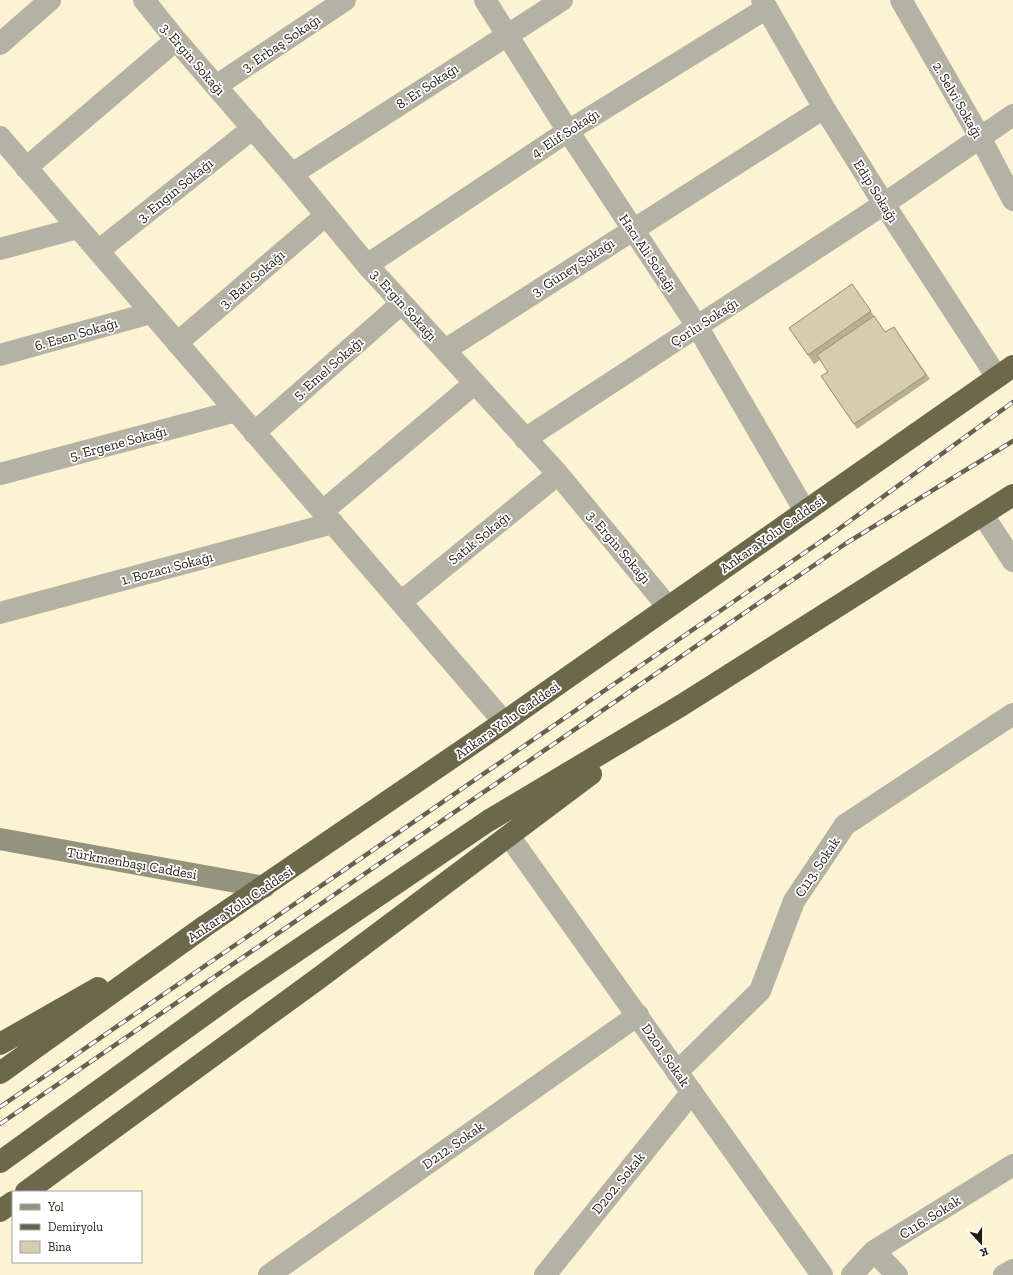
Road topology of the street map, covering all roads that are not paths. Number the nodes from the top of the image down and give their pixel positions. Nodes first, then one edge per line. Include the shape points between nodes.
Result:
1 (50, 0) edge
2 (144, 0) edge
3 (345, 0) edge
4 (485, 0) edge
5 (562, 0) edge
6 (902, 0) edge
7 (765, 4) edge
8 (507, 34) junction
9 (176, 40) junction
10 (0, 44) edge
11 (216, 86) junction
12 (824, 108) junction
13 (1013, 115) edge
14 (253, 128) junction
15 (568, 131) junction
16 (981, 139) junction
17 (2, 142) edge
18 (26, 168) junction
19 (292, 174) junction
20 (1013, 200) edge
21 (884, 204) junction
22 (326, 215) junction
23 (78, 228) junction
24 (632, 229) junction
25 (0, 250) edge
26 (98, 251) junction
27 (367, 265) junction
28 (401, 304) junction
29 (151, 313) junction
30 (697, 326) junction
31 (177, 343) junction
32 (445, 350) junction
33 (0, 355) edge
34 (1005, 371) edge
35 (475, 383) junction
36 (236, 411) junction
37 (254, 433) junction
38 (525, 439) junction
39 (0, 474) edge
40 (558, 474) junction
41 (1013, 495) edge
42 (805, 510) junction
43 (983, 515) junction
44 (328, 517) junction
45 (1013, 561) edge
46 (401, 602) junction
47 (668, 607) junction
48 (0, 613) edge
49 (682, 705) junction
50 (1013, 714) edge
51 (504, 722) junction
52 (509, 836) junction
53 (0, 839) edge
54 (264, 888) junction
55 (205, 926) junction
56 (638, 1015) junction
57 (0, 1044) edge
58 (677, 1072) junction
59 (0, 1073) edge
60 (692, 1092) junction
61 (0, 1162) edge
62 (1013, 1165) edge
63 (27, 1191) edge
64 (12, 1203) edge
65 (0, 1211) edge
66 (874, 1251) junction
67 (1013, 1270) edge
68 (269, 1275) edge
69 (545, 1275) edge
70 (822, 1275) edge
71 (852, 1275) edge
72 (897, 1275) edge
73 (1004, 1275) edge

1 - 10 street
2 - 9 street, 3. Ergin Sokağı
3 - 11 street, 3. Erbaş Sokağı
4 - 8 street, Hacı Ali Sokağı
5 - 8 street, 8. Er Sokağı
6 - 16 street, 2. Selvi Sokağı
7 - 12 street, Edip Sokağı
7 - 15 street, 4. Elif Sokağı
8 - 15 street, Hacı Ali Sokağı
8 - 19 street, 8. Er Sokağı
9 - 11 street, 3. Ergin Sokağı
9 - 18 street
11 - 14 street, 3. Ergin Sokağı
12 - 21 street, Edip Sokağı
12 - 24 street, 3. Güney Sokağı
13 - 16 street, Çorlu Sokağı
14 - 19 street, 3. Ergin Sokağı
14 - 26 street, 3. Engin Sokağı
15 - 24 street, Hacı Ali Sokağı
15 - 27 street, 4. Elif Sokağı
16 - 20 street, 2. Selvi Sokağı
16 - 21 street, Çorlu Sokağı
17 - 18 street
18 - 23 street
19 - 22 street, 3. Ergin Sokağı
21 - 30 street, Çorlu Sokağı
21 - 34 street, Edip Sokağı
22 - 27 street, 3. Ergin Sokağı
22 - 31 street, 3. Batı Sokağı
23 - 25 street
23 - 26 street
24 - 30 street, Hacı Ali Sokağı
24 - 32 street, 3. Güney Sokağı
26 - 29 street
27 - 28 street, 3. Ergin Sokağı
28 - 32 street, 3. Ergin Sokağı
28 - 37 street, 5. Emel Sokağı
29 - 31 street
29 - 33 street, 6. Esen Sokağı
30 - 38 street, Çorlu Sokağı
30 - 42 street, Hacı Ali Sokağı
31 - 36 street
32 - 35 street, 3. Ergin Sokağı
34 - 42 highway, Ankara Yolu Caddesi
35 - 38 street, 3. Ergin Sokağı
35 - 44 street, 1. Bozacı Sokağı
36 - 37 street
36 - 39 street, 5. Ergene Sokağı
37 - 44 street
38 - 40 street, 3. Ergin Sokağı
40 - 46 street, Satık Sokağı
40 - 47 street, 3. Ergin Sokağı
41 - 43 highway
42 - 47 highway, Ankara Yolu Caddesi
43 - 45 street
43 - 49 highway
44 - 46 street
44 - 48 street, 1. Bozacı Sokağı
46 - 51 street
47 - 51 highway, Ankara Yolu Caddesi
49 - 52 highway
49 - 61 highway via 488,821 233,994
50 - 58 street, C113. Sokak via 845,825 794,901 760,991
51 - 54 highway, Ankara Yolu Caddesi
52 - 56 street, D201. Sokak
52 - 63 highway
53 - 54 main road, Türkmenbaşı Caddesi
54 - 55 highway, Ankara Yolu Caddesi
55 - 57 highway
55 - 59 highway, Ankara Yolu Caddesi
56 - 58 street, D201. Sokak
56 - 68 street, D212. Sokak
58 - 60 street, D201. Sokak
60 - 69 street, D202. Sokak
60 - 70 street, D201. Sokak
62 - 66 street, C116. Sokak
64 - 65 highway
66 - 71 street, C116. Sokak
66 - 72 street
67 - 73 street

